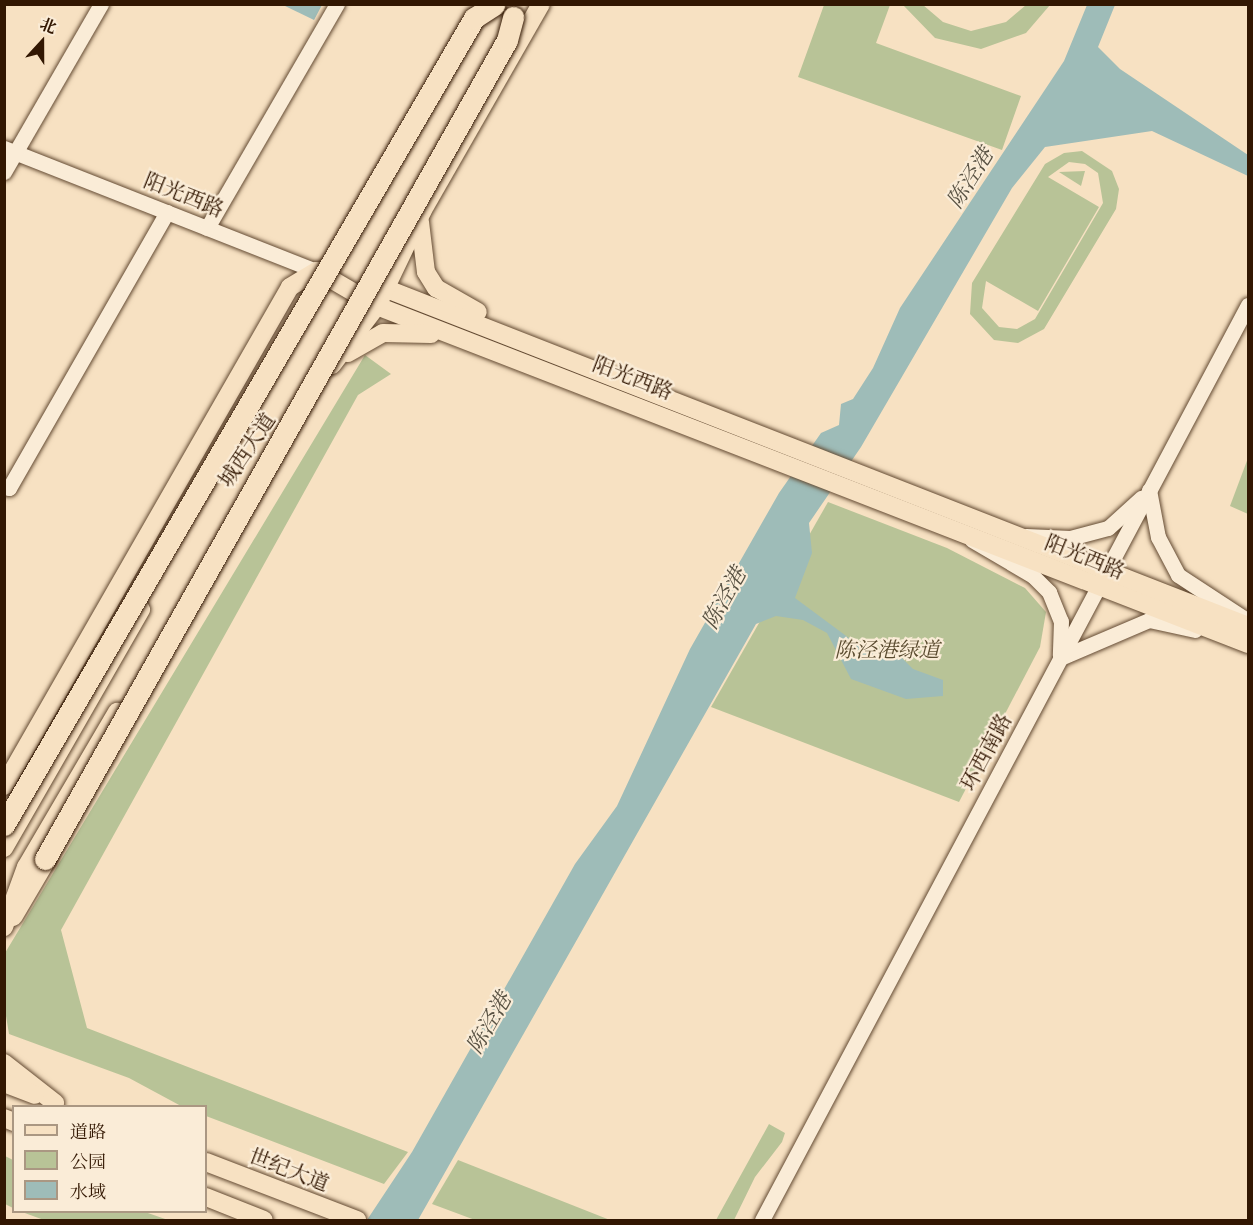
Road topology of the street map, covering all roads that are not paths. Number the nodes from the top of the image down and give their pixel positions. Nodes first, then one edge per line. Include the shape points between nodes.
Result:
1 (101, 4) edge
2 (337, 4) edge
3 (541, 4) edge
4 (488, 5) edge
5 (517, 11) edge
6 (10, 150) edge
7 (4, 172) edge
8 (423, 210) junction
9 (167, 212) junction
10 (207, 228) junction
11 (317, 271) junction
12 (386, 287) junction
13 (1248, 304) edge
14 (377, 306) junction
15 (470, 341) junction
16 (528, 344) junction
17 (323, 378) junction
18 (796, 456) junction
19 (851, 478) junction
20 (4, 487) edge
21 (1149, 490) junction
22 (961, 530) junction
23 (1026, 536) junction
24 (1107, 569) junction
25 (1098, 586) junction
26 (1248, 621) edge
27 (1248, 627) edge
28 (1217, 635) junction
29 (1248, 644) edge
30 (1060, 658) junction
31 (4, 786) edge
32 (4, 825) edge
33 (4, 848) edge
34 (8, 921) edge
35 (4, 1062) edge
36 (4, 1083) edge
37 (60, 1105) edge
38 (207, 1162) edge
39 (207, 1197) edge
40 (264, 1221) edge
41 (357, 1221) edge
42 (762, 1221) edge

1 - 6 street
2 - 10 street
3 - 8 main road, 城西大道
4 - 11 main road, 城西大道
4 - 32 highway, bridge via 474,18
5 - 34 highway, bridge via 507,40
6 - 7 street
6 - 9 street, 阳光西路
8 - 12 main road, 城西大道
8 - 16 main road via 417,231 420,258 436,288
9 - 10 street, 阳光西路
9 - 20 street via 9,488
10 - 11 street, 阳光西路
11 - 12 main road
11 - 14 main road, 阳光西路
11 - 31 main road, 城西大道 via 290,287
11 - 33 main road, 城西大道 via 289,352
12 - 14 main road, 城西大道
12 - 16 main road
13 - 21 street, 环西南路
14 - 15 main road, 阳光西路
14 - 17 main road, 城西大道
15 - 17 main road via 415,331 383,333 354,347
15 - 18 main road, 阳光西路
16 - 18 main road
17 - 34 main road, 城西大道 via 240,500 26,867
18 - 19 main road, 阳光西路
19 - 22 main road, 阳光西路
19 - 23 main road, 阳光西路
21 - 23 street via 1108,528 1070,538
21 - 24 street, 环西南路
21 - 26 street via 1158,537 1178,575
22 - 25 main road, 阳光西路
22 - 30 street via 1048,592 1061,621
23 - 24 main road, 阳光西路
24 - 25 street, 环西南路
24 - 27 main road, 阳光西路
25 - 28 main road, 阳光西路
25 - 30 street, 环西南路
28 - 29 main road, 阳光西路
28 - 30 street via 1149,620
30 - 42 street, 环西南路
35 - 37 main road
36 - 37 main road
38 - 41 main road, 世纪大道
39 - 40 main road

